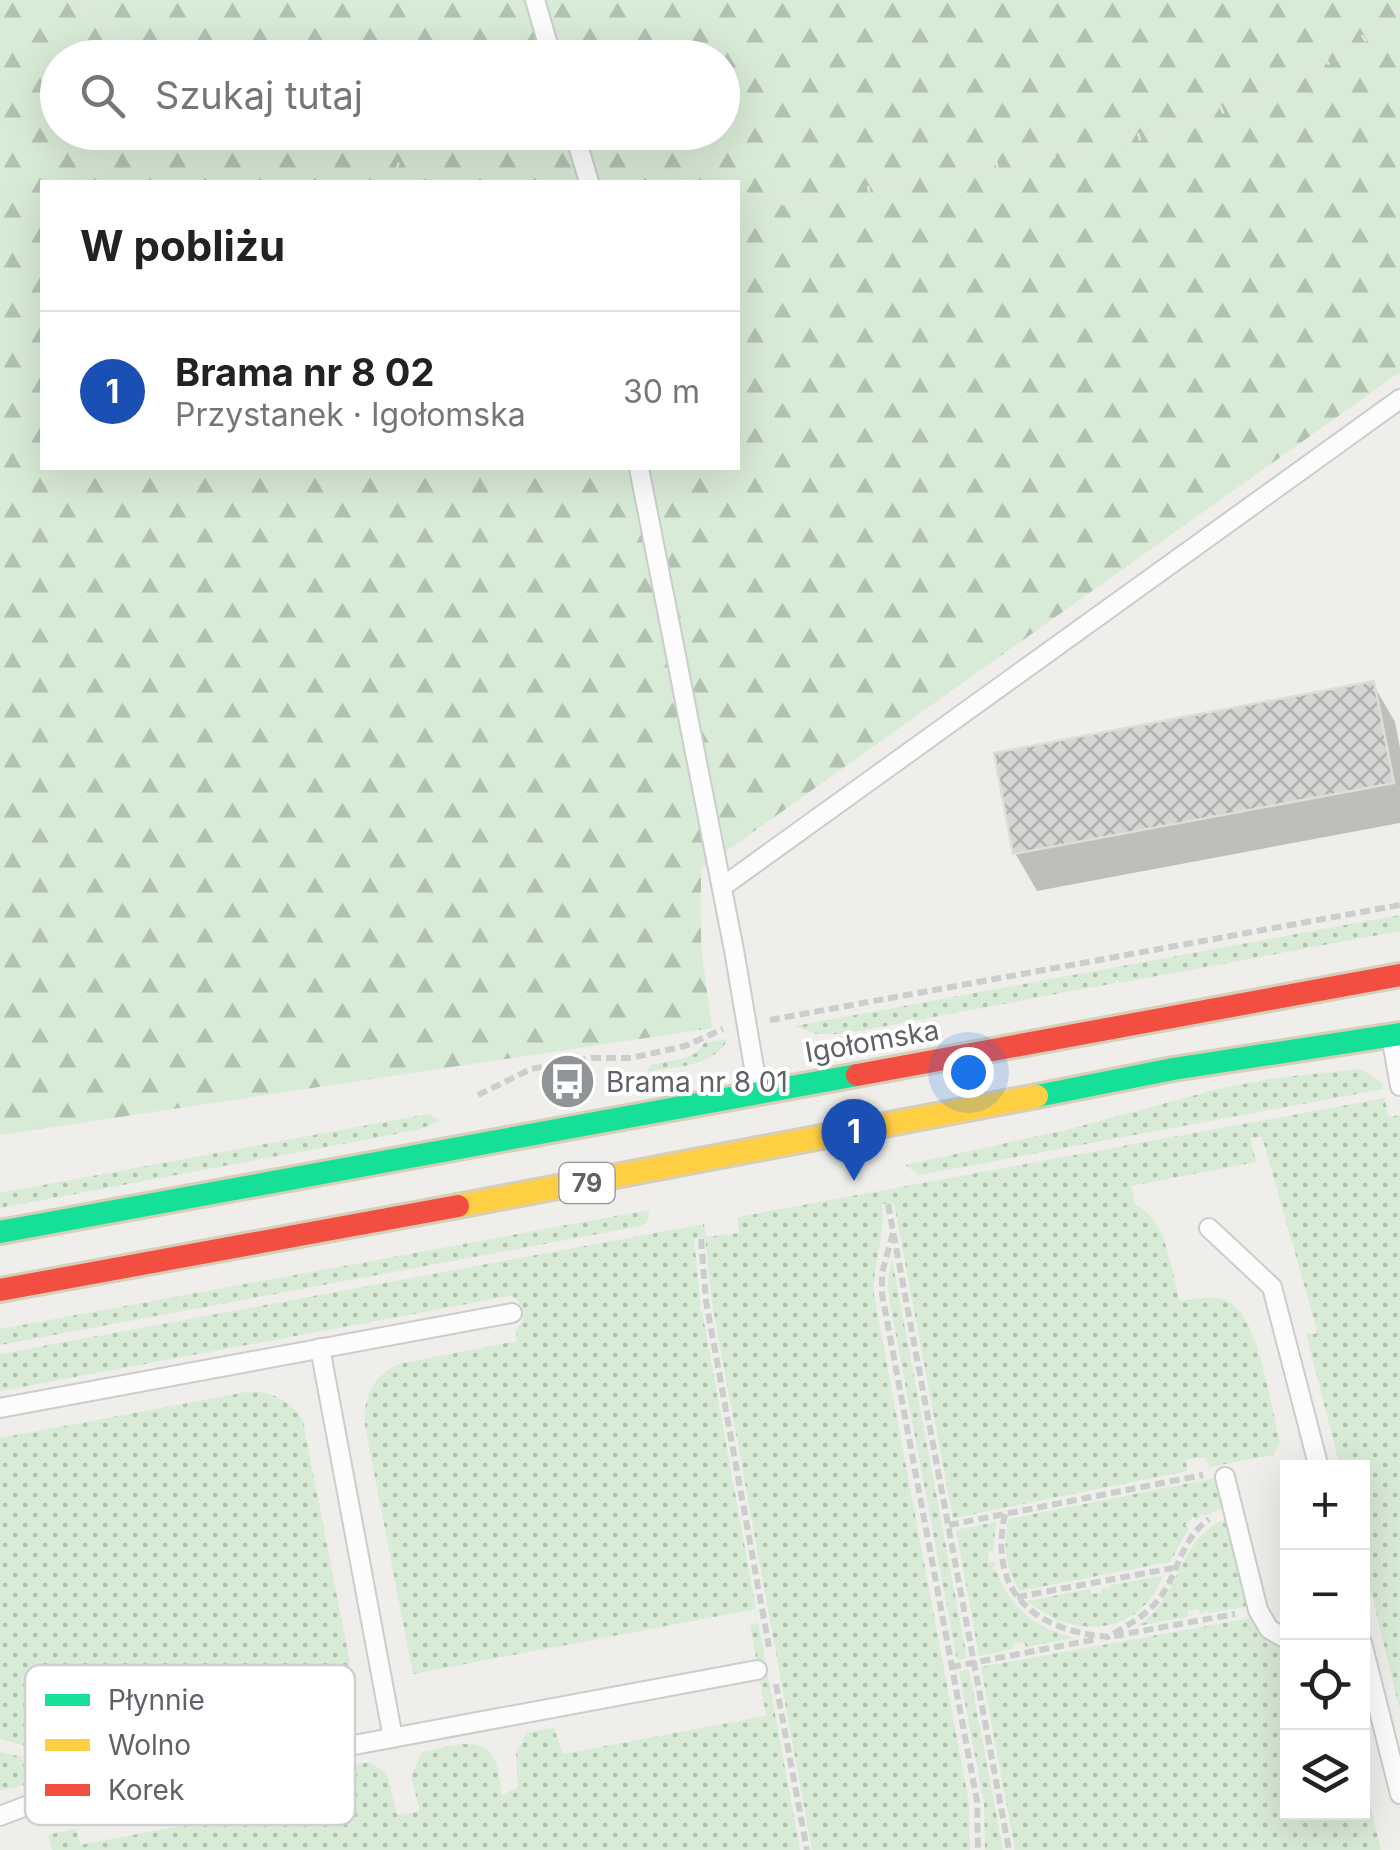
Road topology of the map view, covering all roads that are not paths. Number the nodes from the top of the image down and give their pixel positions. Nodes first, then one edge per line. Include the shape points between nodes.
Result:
1 (535, 0) edge
2 (547, 40) edge
3 (579, 150) edge
4 (588, 180) edge
5 (1400, 399) edge
6 (638, 470) edge
7 (722, 887) junction
8 (1400, 974) edge
9 (1395, 1035) edge
10 (1400, 1086) edge
11 (758, 1093) junction
12 (1209, 1228) dead end
13 (0, 1232) edge
14 (0, 1290) edge
15 (512, 1313) dead end
16 (320, 1348) junction
17 (0, 1408) edge
18 (1317, 1460) edge
19 (1225, 1477) road end
20 (1280, 1635) edge
21 (766, 1672) road end
22 (1370, 1675) edge
23 (393, 1738) junction
24 (355, 1745) edge
25 (1400, 1794) edge
26 (25, 1808) edge
27 (0, 1816) edge

1 - 2 lane
3 - 4 lane
5 - 7 lane
6 - 7 lane
7 - 11 lane
8 - 11 main road, Igołomska / 79
9 - 10 lane
9 - 14 main road, 79 via 1173,1069
11 - 13 main road, Igołomska / 79
12 - 18 lane via 1272,1287
15 - 16 lane
16 - 17 lane
16 - 23 lane
19 - 20 lane via 1258,1610
21 - 23 lane
22 - 25 lane
23 - 24 lane
26 - 27 lane

